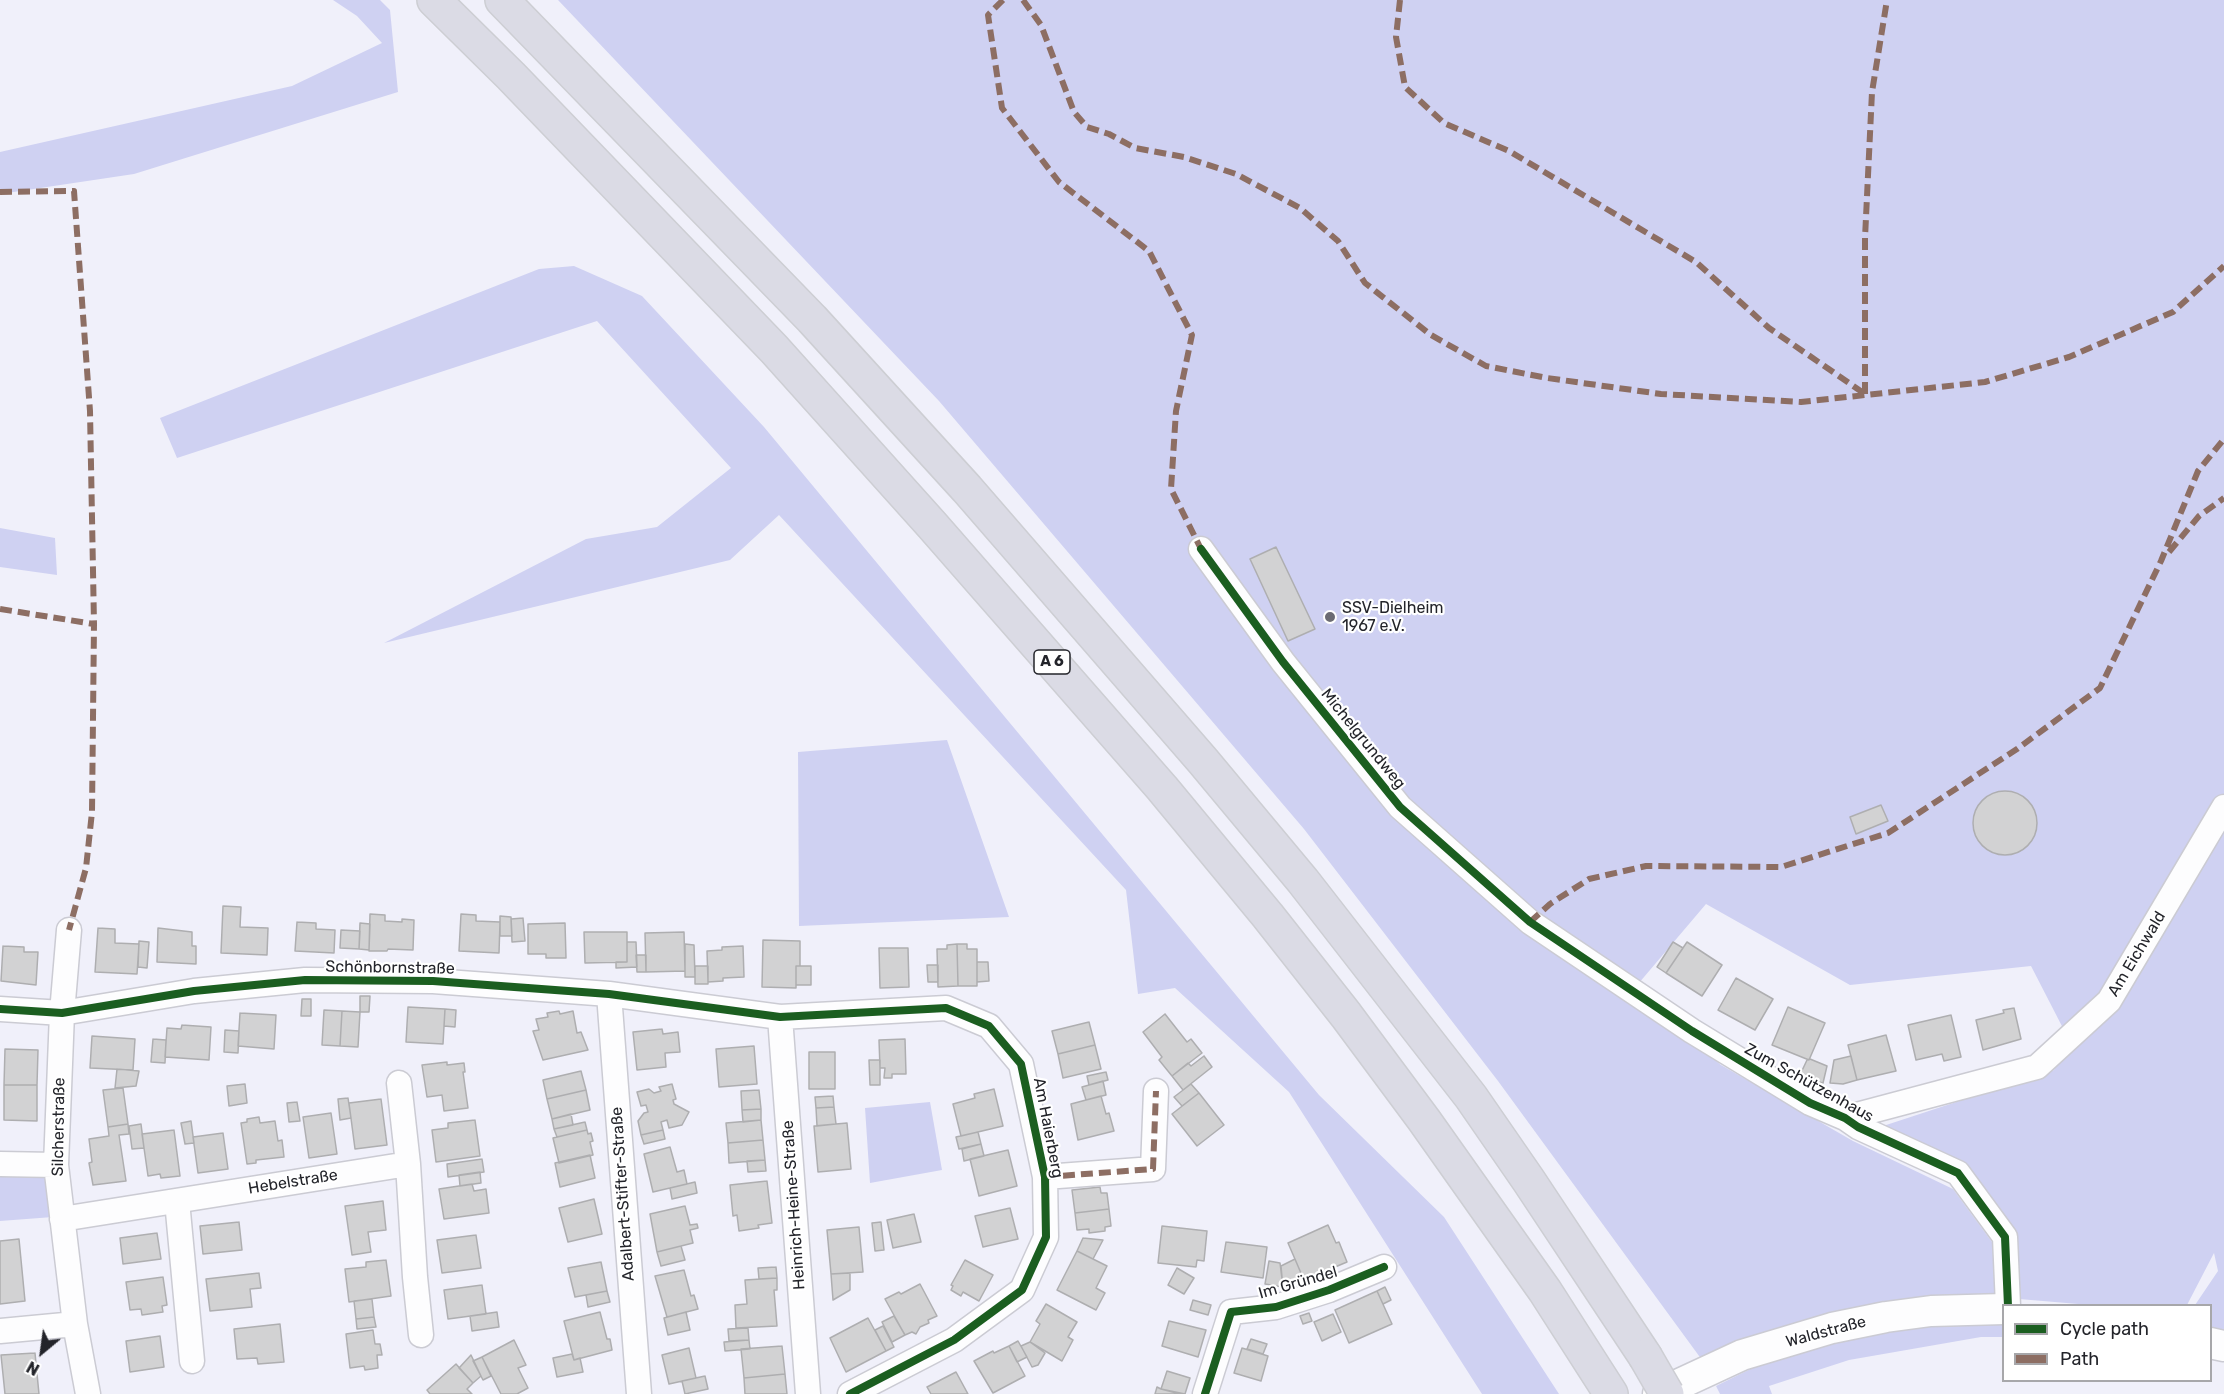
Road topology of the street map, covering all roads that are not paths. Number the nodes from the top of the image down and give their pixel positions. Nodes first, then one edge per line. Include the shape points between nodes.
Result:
1 (434, 0) edge
2 (502, 0) edge
3 (1201, 549) dead end
4 (2224, 807) edge
5 (1530, 922) joint
6 (69, 930) dead end
7 (609, 994) junction
8 (0, 1009) edge
9 (62, 1013) junction
10 (780, 1017) junction
11 (399, 1083) dead end
12 (1156, 1091) dead end
13 (1845, 1118) junction
14 (0, 1164) edge
15 (408, 1164) junction
16 (56, 1165) junction
17 (1045, 1177) junction
18 (177, 1201) junction
19 (62, 1220) junction
20 (1384, 1267) dead end
21 (2007, 1304) edge
22 (2002, 1309) edge
23 (75, 1324) junction
24 (0, 1331) edge
25 (421, 1335) dead end
26 (192, 1361) dead end
27 (1607, 1388) edge
28 (88, 1394) edge
29 (639, 1394) edge
30 (808, 1394) edge
31 (850, 1394) edge
32 (1205, 1394) edge
33 (1658, 1394) edge
34 (1667, 1394) edge

1 - 27 highway, A 6 via 774,349 1162,788 1282,934 1424,1120
2 - 34 highway, bridge via 820,328 967,489 1203,761 1303,881 1471,1097
3 - 5 street, Michelgrundweg via 1283,662 1401,807
4 - 13 street, Am Eichwald via 2109,1001 2037,1067
5 - 13 street, Zum Schützenhaus via 1692,1031 1810,1103
6 - 9 street, Silcherstraße
7 - 9 street, Schönbornstraße via 433,981 305,980 194,991
7 - 10 street, Schönbornstraße
7 - 29 street, Adalbert-Stifter-Straße
8 - 9 street, Schönbornstraße
9 - 16 street, Silcherstraße
10 - 17 street, Am Haierberg via 946,1008 989,1026 1022,1064
10 - 30 street, Heinrich-Heine-Straße
11 - 15 street
12 - 17 street, Am Haierberg via 1153,1169
13 - 21 street, Zum Schützenhaus via 1958,1173 2005,1237
14 - 16 street
15 - 18 street, Hebelstraße
15 - 25 street
16 - 19 street, Silcherstraße
17 - 31 street, Am Haierberg via 1046,1237 1022,1290 954,1340
18 - 19 street, Hebelstraße
18 - 26 street
19 - 23 street, Silcherstraße
20 - 32 street, Im Gründel via 1276,1307 1231,1312
22 - 33 street, Waldstraße via 1931,1311 1832,1328 1742,1355
23 - 24 street
23 - 28 street, Silcherstraße

